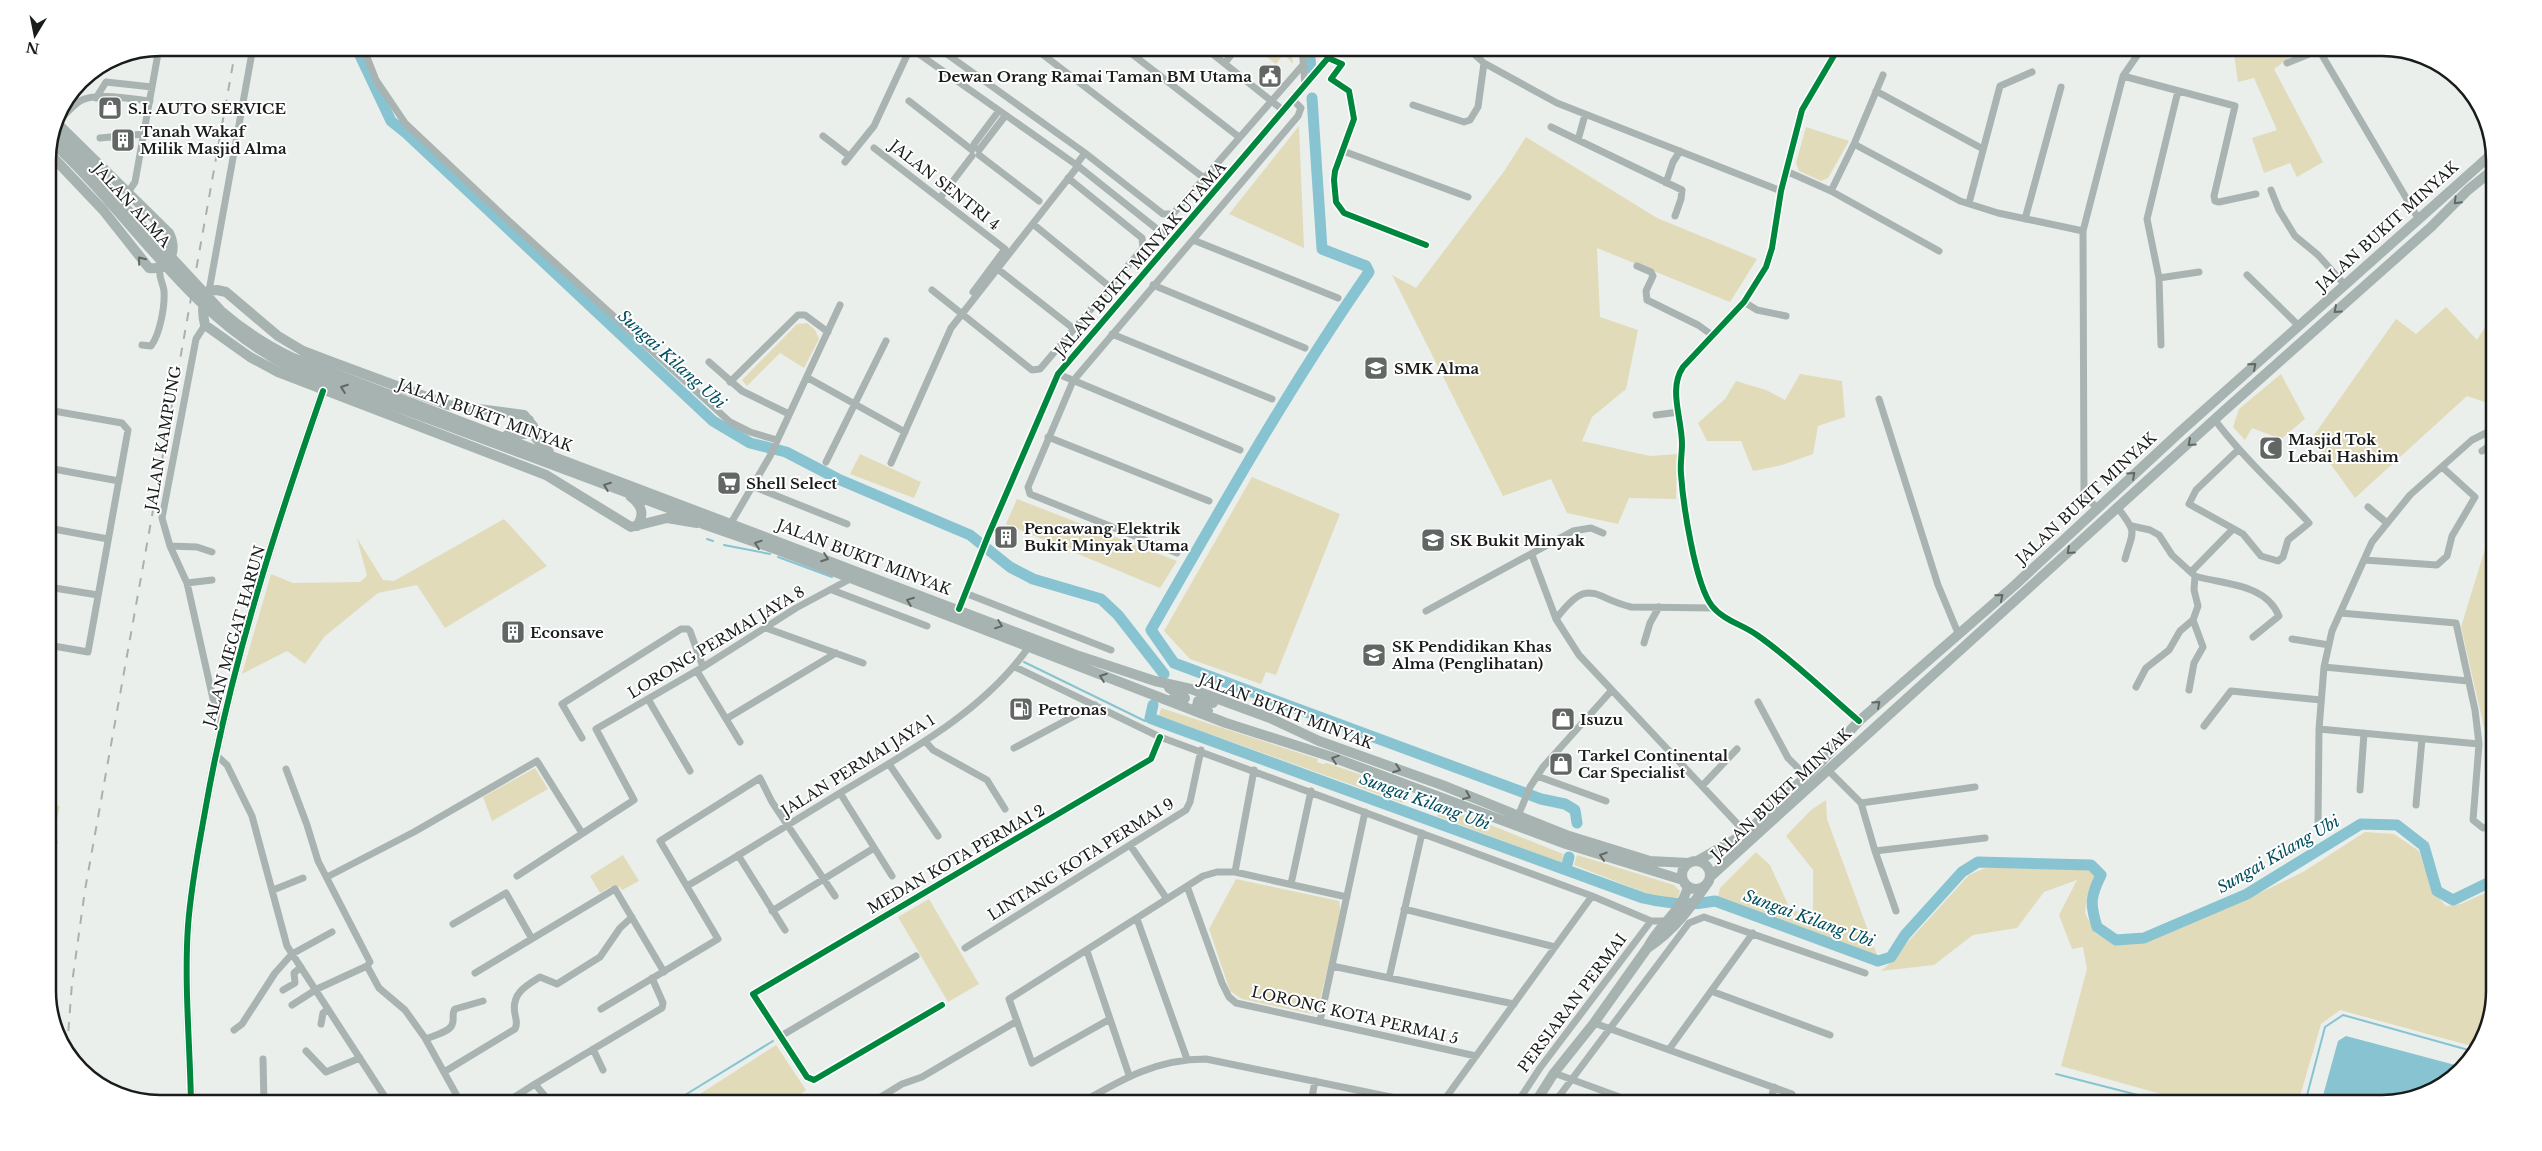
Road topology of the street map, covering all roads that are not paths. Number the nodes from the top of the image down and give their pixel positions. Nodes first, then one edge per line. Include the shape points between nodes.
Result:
1 (158, 56) edge
2 (253, 56) edge
3 (366, 56) edge
4 (907, 56) edge
5 (921, 56) edge
6 (948, 56) edge
7 (1044, 56) edge
8 (1133, 56) edge
9 (1215, 56) edge
10 (1231, 56) edge
11 (1302, 56) edge
12 (1476, 56) edge
13 (1834, 56) edge
14 (2137, 56) edge
15 (2305, 56) edge
16 (2323, 56) edge
17 (1225, 63) junction
18 (1484, 63) junction
19 (2288, 63) dead end
20 (1302, 66) junction
21 (2032, 72) dead end
22 (1883, 75) dead end
23 (2123, 76) junction
24 (1305, 85) junction
25 (152, 87) junction
26 (2061, 87) dead end
27 (1876, 91) junction
28 (2178, 91) junction
29 (96, 98) junction
30 (1293, 100) junction
31 (150, 101) junction
32 (909, 101) dead end
33 (1271, 101) junction
34 (1413, 105) dead end
35 (1284, 111) junction
36 (68, 112) edge
37 (998, 112) junction
38 (1585, 115) junction
39 (1005, 116) junction
40 (1551, 127) dead end
41 (61, 131) edge
42 (60, 132) edge
43 (144, 134) junction
44 (823, 136) dead end
45 (1239, 137) junction
46 (100, 138) dead end
47 (1578, 140) junction
48 (1854, 144) junction
49 (57, 147) edge
50 (874, 148) dead end
51 (1983, 149) junction
52 (1343, 151) junction
53 (1680, 151) junction
54 (975, 152) junction
55 (1087, 154) junction
56 (2486, 159) edge
57 (56, 160) edge
58 (1078, 166) junction
59 (1786, 171) junction
60 (2486, 175) edge
61 (1068, 178) junction
62 (1204, 178) junction
63 (1666, 182) junction
64 (2271, 190) dead end
65 (1781, 191) junction
66 (1831, 191) junction
67 (127, 194) junction
68 (2256, 194) dead end
69 (1468, 197) dead end
70 (940, 198) junction
71 (1039, 201) dead end
72 (1969, 203) junction
73 (1675, 216) dead end
74 (2418, 218) junction
75 (2026, 219) junction
76 (1033, 224) junction
77 (2083, 231) junction
78 (1193, 240) junction
79 (1172, 241) junction
80 (1426, 245) dead end
81 (1939, 251) dead end
82 (1637, 266) dead end
83 (160, 268) junction
84 (999, 270) junction
85 (2199, 272) dead end
86 (2247, 274) dead end
87 (2159, 278) junction
88 (2344, 284) junction
89 (1153, 285) junction
90 (191, 286) junction
91 (1110, 287) junction
92 (932, 290) dead end
93 (209, 291) junction
94 (973, 292) dead end
95 (1338, 298) dead end
96 (1744, 302) junction
97 (840, 305) dead end
98 (963, 314) junction
99 (2312, 314) junction
100 (1786, 316) dead end
101 (2322, 323) junction
102 (205, 325) junction
103 (2299, 326) junction
104 (1074, 329) junction
105 (828, 332) junction
106 (1112, 334) junction
107 (1712, 335) junction
108 (2308, 336) junction
109 (886, 341) dead end
110 (142, 345) dead end
111 (2161, 345) dead end
112 (1305, 348) dead end
113 (709, 362) dead end
114 (1058, 374) junction
115 (808, 378) junction
116 (1072, 381) junction
117 (730, 382) junction
118 (323, 391) junction
119 (1272, 399) dead end
120 (1879, 399) dead end
121 (856, 405) junction
122 (56, 411) edge
123 (1680, 412) junction
124 (789, 414) junction
125 (1656, 415) dead end
126 (529, 419) junction
127 (2215, 420) junction
128 (905, 432) junction
129 (2486, 433) edge
130 (490, 437) junction
131 (1048, 437) junction
132 (776, 441) junction
133 (2486, 448) edge
134 (1240, 450) dead end
135 (2238, 450) junction
136 (2482, 451) dead end
137 (552, 456) junction
138 (826, 462) dead end
139 (891, 463) dead end
140 (2442, 467) junction
141 (56, 469) edge
142 (119, 481) junction
143 (752, 486) junction
144 (627, 493) junction
145 (1209, 501) dead end
146 (2097, 507) junction
147 (2368, 507) dead end
148 (2118, 508) junction
149 (731, 523) junction
150 (2388, 523) junction
151 (703, 524) junction
152 (847, 524) dead end
153 (637, 526) junction
154 (2132, 526) junction
155 (56, 529) edge
156 (2233, 529) junction
157 (1603, 533) dead end
158 (108, 539) junction
159 (170, 546) junction
160 (212, 552) dead end
161 (1176, 553) dead end
162 (1532, 555) junction
163 (2125, 559) dead end
164 (2364, 560) junction
165 (2194, 574) junction
166 (850, 579) junction
167 (212, 580) dead end
168 (187, 583) junction
169 (56, 588) edge
170 (832, 590) junction
171 (965, 593) junction
172 (98, 595) junction
173 (1659, 606) junction
174 (1714, 608) junction
175 (959, 609) junction
176 (1426, 611) dead end
177 (2340, 613) junction
178 (1556, 619) junction
179 (2193, 620) junction
180 (926, 626) dead end
181 (766, 628) junction
182 (1958, 633) junction
183 (2253, 637) dead end
184 (2292, 639) dead end
185 (1644, 643) dead end
186 (2329, 645) junction
187 (56, 646) edge
188 (1028, 648) junction
189 (1110, 650) dead end
190 (836, 654) junction
191 (863, 663) dead end
192 (1015, 667) junction
193 (2324, 667) junction
194 (700, 669) junction
195 (1155, 682) junction
196 (2468, 682) junction
197 (2136, 687) dead end
198 (1612, 690) junction
199 (2189, 690) dead end
200 (1148, 694) junction
201 (648, 699) junction
202 (2321, 700) junction
203 (1758, 702) dead end
204 (1095, 705) junction
205 (726, 719) junction
206 (1859, 721) junction
207 (2204, 726) dead end
208 (1289, 728) junction
209 (2319, 729) junction
210 (220, 730) junction
211 (2364, 733) junction
212 (1264, 735) junction
213 (1160, 737) junction
214 (582, 738) dead end
215 (2422, 739) junction
216 (925, 741) junction
217 (740, 742) dead end
218 (2479, 744) junction
219 (1014, 748) dead end
220 (1737, 749) dead end
221 (1201, 750) junction
222 (215, 754) junction
223 (889, 764) junction
224 (286, 769) dead end
225 (1254, 770) junction
226 (1828, 770) junction
227 (690, 771) dead end
228 (1538, 776) junction
229 (1806, 776) junction
230 (1702, 786) junction
231 (1975, 787) dead end
232 (2360, 790) dead end
233 (1311, 791) junction
234 (840, 793) junction
235 (1606, 801) dead end
236 (1861, 803) junction
237 (2416, 805) dead end
238 (1006, 809) dead end
239 (1365, 812) junction
240 (1518, 816) junction
241 (2318, 823) dead end
242 (788, 825) junction
243 (2486, 828) edge
244 (582, 833) junction
245 (1422, 833) junction
246 (1746, 834) junction
247 (938, 836) dead end
248 (1985, 838) dead end
249 (1130, 845) junction
250 (874, 848) junction
251 (1875, 851) junction
252 (738, 855) junction
253 (1693, 862) junction
254 (1235, 872) junction
255 (517, 876) dead end
256 (892, 876) dead end
257 (328, 877) junction
258 (303, 878) dead end
259 (823, 879) junction
260 (1709, 879) junction
261 (1291, 884) junction
262 (687, 886) junction
263 (1187, 886) junction
264 (1686, 888) junction
265 (273, 890) junction
266 (835, 896) dead end
267 (1592, 896) junction
268 (1347, 897) junction
269 (1168, 899) junction
270 (1404, 909) junction
271 (772, 911) junction
272 (1896, 911) dead end
273 (632, 917) junction
274 (1675, 918) junction
275 (1137, 919) junction
276 (1651, 921) junction
277 (453, 924) dead end
278 (785, 930) dead end
279 (332, 932) dead end
280 (1753, 933) junction
281 (532, 939) junction
282 (1555, 947) junction
283 (965, 948) dead end
284 (1087, 951) junction
285 (292, 954) junction
286 (916, 956) dead end
287 (368, 963) junction
288 (1332, 966) junction
289 (301, 968) junction
290 (664, 972) junction
291 (474, 973) dead end
292 (1865, 973) dead end
293 (652, 978) junction
294 (1389, 978) junction
295 (316, 989) junction
296 (283, 990) dead end
297 (1712, 991) junction
298 (483, 1001) dead end
299 (1514, 1004) junction
300 (292, 1005) dead end
301 (942, 1005) dead end
302 (601, 1009) dead end
303 (328, 1010) junction
304 (1110, 1019) junction
305 (1017, 1020) junction
306 (1320, 1021) junction
307 (1594, 1023) junction
308 (321, 1024) dead end
309 (1611, 1028) junction
310 (234, 1030) dead end
311 (1830, 1035) dead end
312 (781, 1036) junction
313 (426, 1039) junction
314 (593, 1048) junction
315 (1670, 1048) junction
316 (306, 1051) dead end
317 (1476, 1056) junction
318 (360, 1058) junction
319 (263, 1059) dead end
320 (1187, 1059) junction
321 (603, 1070) dead end
322 (444, 1072) junction
323 (1554, 1073) junction
324 (1129, 1075) junction
325 (1569, 1080) junction
326 (1316, 1081) junction
327 (535, 1084) junction
328 (1774, 1087) junction
329 (544, 1094) dead end
330 (1792, 1094) dead end
331 (191, 1095) edge
332 (264, 1095) edge
333 (384, 1095) edge
334 (456, 1095) edge
335 (518, 1095) edge
336 (884, 1095) edge
337 (1095, 1095) edge
338 (1313, 1095) edge
339 (1379, 1095) edge
340 (1448, 1095) edge
341 (1524, 1095) edge
342 (1541, 1095) edge
343 (1560, 1095) edge
344 (1609, 1095) edge
345 (1772, 1095) edge

1 - 25 street
2 - 93 street
3 - 132 street via 376,80 412,130 730,422
4 - 44 street via 874,126 847,159
5 - 37 street
6 - 55 street
7 - 62 street
8 - 45 street
9 - 17 street
10 - 17 street
11 - 20 street
12 - 18 street
13 - 59 street via 1802,110
14 - 23 street
15 - 19 street
16 - 74 street
17 - 33 street
18 - 34 street via 1478,107 1470,120 1464,122
18 - 38 street via 1544,97
20 - 24 street
20 - 33 street
21 - 51 street via 2000,86
22 - 27 street
23 - 28 street
23 - 77 street
24 - 30 street, JALAN BUKIT MINYAK UTAMA
24 - 52 street, JALAN BUKIT MINYAK UTAMA via 1328,58 1342,64 1330,79 1349,91 1354,119
25 - 29 street via 106,82
25 - 31 street
26 - 75 street
27 - 48 street
27 - 51 street
28 - 68 street via 2235,106 2215,200 2219,202
28 - 87 street via 2147,219
29 - 31 street
29 - 36 street via 78,102
30 - 35 street, JALAN BUKIT MINYAK UTAMA
30 - 78 street, JALAN BUKIT MINYAK UTAMA via 1301,108 1298,116
31 - 43 street
32 - 54 street
33 - 35 street
33 - 45 street
35 - 79 street, JALAN BUKIT MINYAK UTAMA
37 - 39 street
37 - 54 street via 974,144
38 - 47 street
38 - 53 street
39 - 54 street
39 - 58 street
40 - 47 street
41 - 67 main road
42 - 90 main road, JALAN ALMA
43 - 46 street
43 - 67 street via 135,182
45 - 62 street
47 - 63 street
48 - 66 street
48 - 72 street
49 - 90 main road, JALAN ALMA
50 - 70 street, JALAN SENTRI 4
51 - 72 street
52 - 69 street
52 - 80 street via 1334,180 1338,209
53 - 63 street
53 - 65 street
54 - 70 street
54 - 71 street
55 - 58 street
55 - 62 street via 1168,216
56 - 74 main road, JALAN BUKIT MINYAK
83 -> 57 main road via 149,268 144,264 103,210
58 - 61 street
58 - 79 street
59 - 65 street
59 - 66 street
60 -> 101 main road, JALAN BUKIT MINYAK
61 - 76 street
61 - 91 street via 1143,241 1142,251
63 - 73 street via 1683,193
64 - 88 street via 2295,236 2318,255
65 - 96 street via 1766,267
66 - 81 street
67 - 83 main road via 169,233 173,254
70 - 94 street, JALAN SENTRI 4 via 1005,249
72 - 75 street
74 - 88 main road, JALAN BUKIT MINYAK
75 - 77 street
76 - 84 street
76 - 91 street
77 - 146 street via 2084,497
78 - 89 street, JALAN BUKIT MINYAK UTAMA
78 - 95 street
79 - 114 street, JALAN BUKIT MINYAK UTAMA
82 - 107 street via 1653,276 1646,290 1647,300
83 - 110 street via 164,300 156,337 151,346
84 - 98 street
84 - 104 street
85 - 87 street
86 - 103 street
87 - 111 street
88 - 99 main road, JALAN BUKIT MINYAK
89 - 106 street, JALAN BUKIT MINYAK UTAMA
89 - 112 street
90 - 130 main road, JALAN BUKIT MINYAK via 243,330 268,346
91 - 104 street
92 - 98 street
93 - 102 main road via 203,301
93 - 126 main road via 226,292 278,336 304,351 367,377 448,405 513,413
96 - 100 street via 1757,310
96 - 107 street
97 - 105 street
98 - 104 street via 1036,370
98 - 128 street via 952,328
99 - 101 main road via 2314,322
99 - 103 main road, JALAN BUKIT MINYAK
101 - 108 main road, JALAN BUKIT MINYAK
102 - 118 main road via 250,357
102 - 159 street, JALAN KAMPUNG via 196,339 163,511 163,526
103 - 108 main road via 2308,330
146 -> 103 main road, JALAN BUKIT MINYAK
105 - 115 street
105 - 117 street via 805,315 798,315
106 - 116 street, JALAN BUKIT MINYAK UTAMA
106 - 119 street
107 - 123 street via 1676,377 1675,391
108 - 127 main road, JALAN BUKIT MINYAK
109 - 121 street
113 - 117 street
114 - 116 street
114 - 171 street, JALAN BUKIT MINYAK UTAMA
115 - 121 street
115 - 124 street
116 - 131 street, JALAN BUKIT MINYAK UTAMA
116 - 134 street
117 - 124 street via 742,392
118 - 153 main road via 546,475 582,495 624,525
118 - 210 street, JALAN MEGAT HARUN via 265,566
120 - 182 street via 1938,585
121 - 128 street
121 - 138 street
122 - 142 street via 122,423 128,430
123 - 125 street
123 - 174 street via 1680,473 1686,510 1701,586
124 - 132 street
126 - 130 main road via 524,434
126 - 137 main road via 536,438
127 - 135 street
127 -> 148 main road, JALAN BUKIT MINYAK
128 - 139 street
129 - 140 street via 2472,440
130 - 137 main road, JALAN BUKIT MINYAK
144 -> 130 main road, JALAN BUKIT MINYAK
131 - 145 street
131 - 161 street, JALAN BUKIT MINYAK UTAMA via 1028,487 1030,494
132 - 143 street
133 - 136 street
135 - 156 street via 2196,490 2188,504
135 - 156 street via 2309,523 2288,540 2283,557 2278,561 2261,556 2243,534
137 - 149 main road, JALAN BUKIT MINYAK
140 - 150 street via 2410,495
140 - 164 street via 2474,497 2452,536 2447,556 2437,565
141 - 142 street
142 - 158 street
143 - 149 street
143 - 152 street
144 - 151 main road, JALAN BUKIT MINYAK
144 - 153 main road via 642,512 643,517
182 -> 146 main road, JALAN BUKIT MINYAK via 2015,585
147 - 150 street
148 - 154 street
148 -> 226 main road, JALAN BUKIT MINYAK
149 -> 175 main road, JALAN BUKIT MINYAK
150 - 164 street via 2372,542
151 - 153 main road via 658,518
166 -> 151 main road, JALAN BUKIT MINYAK
154 - 163 street via 2134,538
154 - 165 street via 2160,535 2172,555
155 - 158 street
156 - 165 street
157 - 162 street via 1591,528 1573,531
158 - 172 street
159 - 160 street via 197,547
159 - 168 street, JALAN KAMPUNG
162 - 176 street
162 - 178 street
164 - 177 street
165 - 179 street via 2198,606
165 - 183 street via 2222,584 2246,586 2269,602 2279,616
166 - 170 street, LORONG PERMAI JAYA 8
188 -> 166 main road, JALAN BUKIT MINYAK
167 - 168 street
168 - 210 street, JALAN KAMPUNG
169 - 172 street
170 - 180 street
170 - 181 street, LORONG PERMAI JAYA 8
171 - 175 street, JALAN BUKIT MINYAK UTAMA
171 - 189 street
172 - 187 street via 88,652
173 - 174 street
173 - 178 street via 1631,607 1601,594 1584,593
173 - 185 street
174 - 206 street via 1757,634
175 -> 195 main road, JALAN BUKIT MINYAK
177 - 186 street
177 - 196 street via 2456,623
178 - 198 street via 1576,650
179 - 197 street via 2180,631 2169,650 2146,668
179 - 199 street via 2203,646 2194,663
181 - 190 street
181 - 194 street, LORONG PERMAI JAYA 8
206 -> 182 main road, JALAN BUKIT MINYAK
184 - 186 street
186 - 193 street
188 - 192 street, JALAN PERMAI JAYA 1
200 -> 188 main road, JALAN BUKIT MINYAK
190 - 191 street
190 - 205 street
192 - 204 street
192 - 216 street, JALAN PERMAI JAYA 1 via 954,721
193 - 196 street
193 - 202 street
194 - 201 street, LORONG PERMAI JAYA 8
194 - 205 street
194 - 214 street via 690,631 680,628 562,704
195 - 200 main road via 1185,696 1185,700
195 - 208 main road, JALAN BUKIT MINYAK via 1191,689
196 - 218 street
198 - 228 street
198 - 230 street
200 - 212 main road, JALAN BUKIT MINYAK
201 - 227 street
201 - 244 street, LORONG PERMAI JAYA 8 via 596,729 634,800
202 - 207 street via 2231,691
202 - 209 street
203 - 229 street via 1788,758
204 - 213 street
204 - 219 street
205 - 217 street
206 - 229 main road, JALAN BUKIT MINYAK
208 - 212 main road via 1198,701 1197,706
208 -> 240 main road, JALAN BUKIT MINYAK
209 - 211 street
209 - 241 street
210 - 222 street, JALAN MEGAT HARUN
211 - 215 street
211 - 232 street
264 -> 212 main road, JALAN BUKIT MINYAK
213 - 221 street
213 - 312 street, MEDAN KOTA PERMAI 2 via 1151,760 753,994
215 - 218 street
215 - 237 street
216 - 223 street, JALAN PERMAI JAYA 1
216 - 238 street via 933,750 987,780
218 - 243 street via 2473,820
220 - 230 street
221 - 225 street
221 - 249 street, LINTANG KOTA PERMAI 9 via 1186,810
222 - 265 street via 227,765 252,816
222 - 331 street, JALAN MEGAT HARUN via 188,928
223 - 234 street, JALAN PERMAI JAYA 1
223 - 247 street
224 - 257 street via 318,861
225 - 233 street
225 - 254 street
226 - 236 street
226 - 260 main road, JALAN BUKIT MINYAK
228 - 235 street
228 - 240 street
229 - 246 main road, JALAN BUKIT MINYAK
230 - 246 street
231 - 236 street
233 - 239 street
233 - 261 street
234 - 242 street, JALAN PERMAI JAYA 1
234 - 250 street
236 - 251 street
239 - 245 street
239 - 268 street
240 - 253 main road, JALAN BUKIT MINYAK via 1650,861
242 - 252 street, JALAN PERMAI JAYA 1
242 - 259 street
242 - 262 street via 760,778 660,841
244 - 255 street
244 - 257 street via 537,761
245 - 267 street
245 - 270 street
246 - 253 main road, JALAN BUKIT MINYAK
248 - 251 street
249 - 269 street
249 - 283 street, LINTANG KOTA PERMAI 9
250 - 256 street
250 - 259 street
251 - 272 street
252 - 262 street, JALAN PERMAI JAYA 1
252 - 271 street
253 - 260 main road via 1707,866
253 - 264 main road via 1682,871
254 - 261 street
254 - 263 street via 1203,876
257 - 287 street
258 - 265 street
259 - 266 street
259 - 271 street
260 - 264 main road via 1700,888
260 - 274 main road, JALAN BUKIT MINYAK via 1697,897
261 - 268 street
262 - 290 street via 718,939
263 - 269 street
263 - 306 street, LORONG KOTA PERMAI 5 via 1228,997 1236,1003
264 - 274 main road
265 - 285 street via 287,946
267 - 276 street
267 - 282 street
268 - 288 street
269 - 275 street
270 - 282 street
270 - 294 street
271 - 278 street
273 - 281 street via 615,889
273 - 290 street
273 - 322 street via 600,957 556,984 540,977 521,989 515,1006 518,1023 515,1029
274 - 276 street
274 - 307 main road via 1664,937 1648,947
275 - 284 street
275 - 320 street
276 - 341 street, PERSIARAN PERMAI via 1540,1068
277 - 281 street via 506,893
279 - 285 street
280 - 292 street
280 - 297 street
280 - 309 street via 1704,917 1689,923
281 - 291 street
282 - 299 street
284 - 304 street
284 - 305 street via 1009,999
285 - 289 street
285 - 310 street via 275,973 242,1024
286 - 312 street
287 - 295 street
287 - 313 street via 379,988 405,1010
288 - 294 street
288 - 306 street
289 - 295 street
289 - 296 street via 294,973 295,983
290 - 293 street
293 - 302 street
293 - 314 street via 663,1003 662,1008
294 - 299 street
295 - 300 street
295 - 303 street
297 - 311 street
297 - 315 street
298 - 313 street via 455,1009 449,1029
299 - 317 street
301 - 312 street via 814,1080 807,1077
303 - 308 street via 323,1013
303 - 318 street
304 - 305 street via 1032,1063
304 - 324 street
305 - 336 street via 922,1077
306 - 317 street, LORONG KOTA PERMAI 5
307 - 309 street
307 - 323 main road
309 - 315 street
309 - 325 street
313 - 322 street
314 - 321 street
314 - 327 street
315 - 328 street
316 - 318 street via 326,1072
317 - 340 street
318 - 333 street
319 - 332 street
320 - 324 street
320 - 326 street via 1226,1061
322 - 334 street
323 - 325 street
323 - 342 main road
324 - 337 street
325 - 343 street
325 - 344 street
326 - 338 street
326 - 339 street
327 - 329 street
327 - 335 street
328 - 330 street
328 - 345 street

